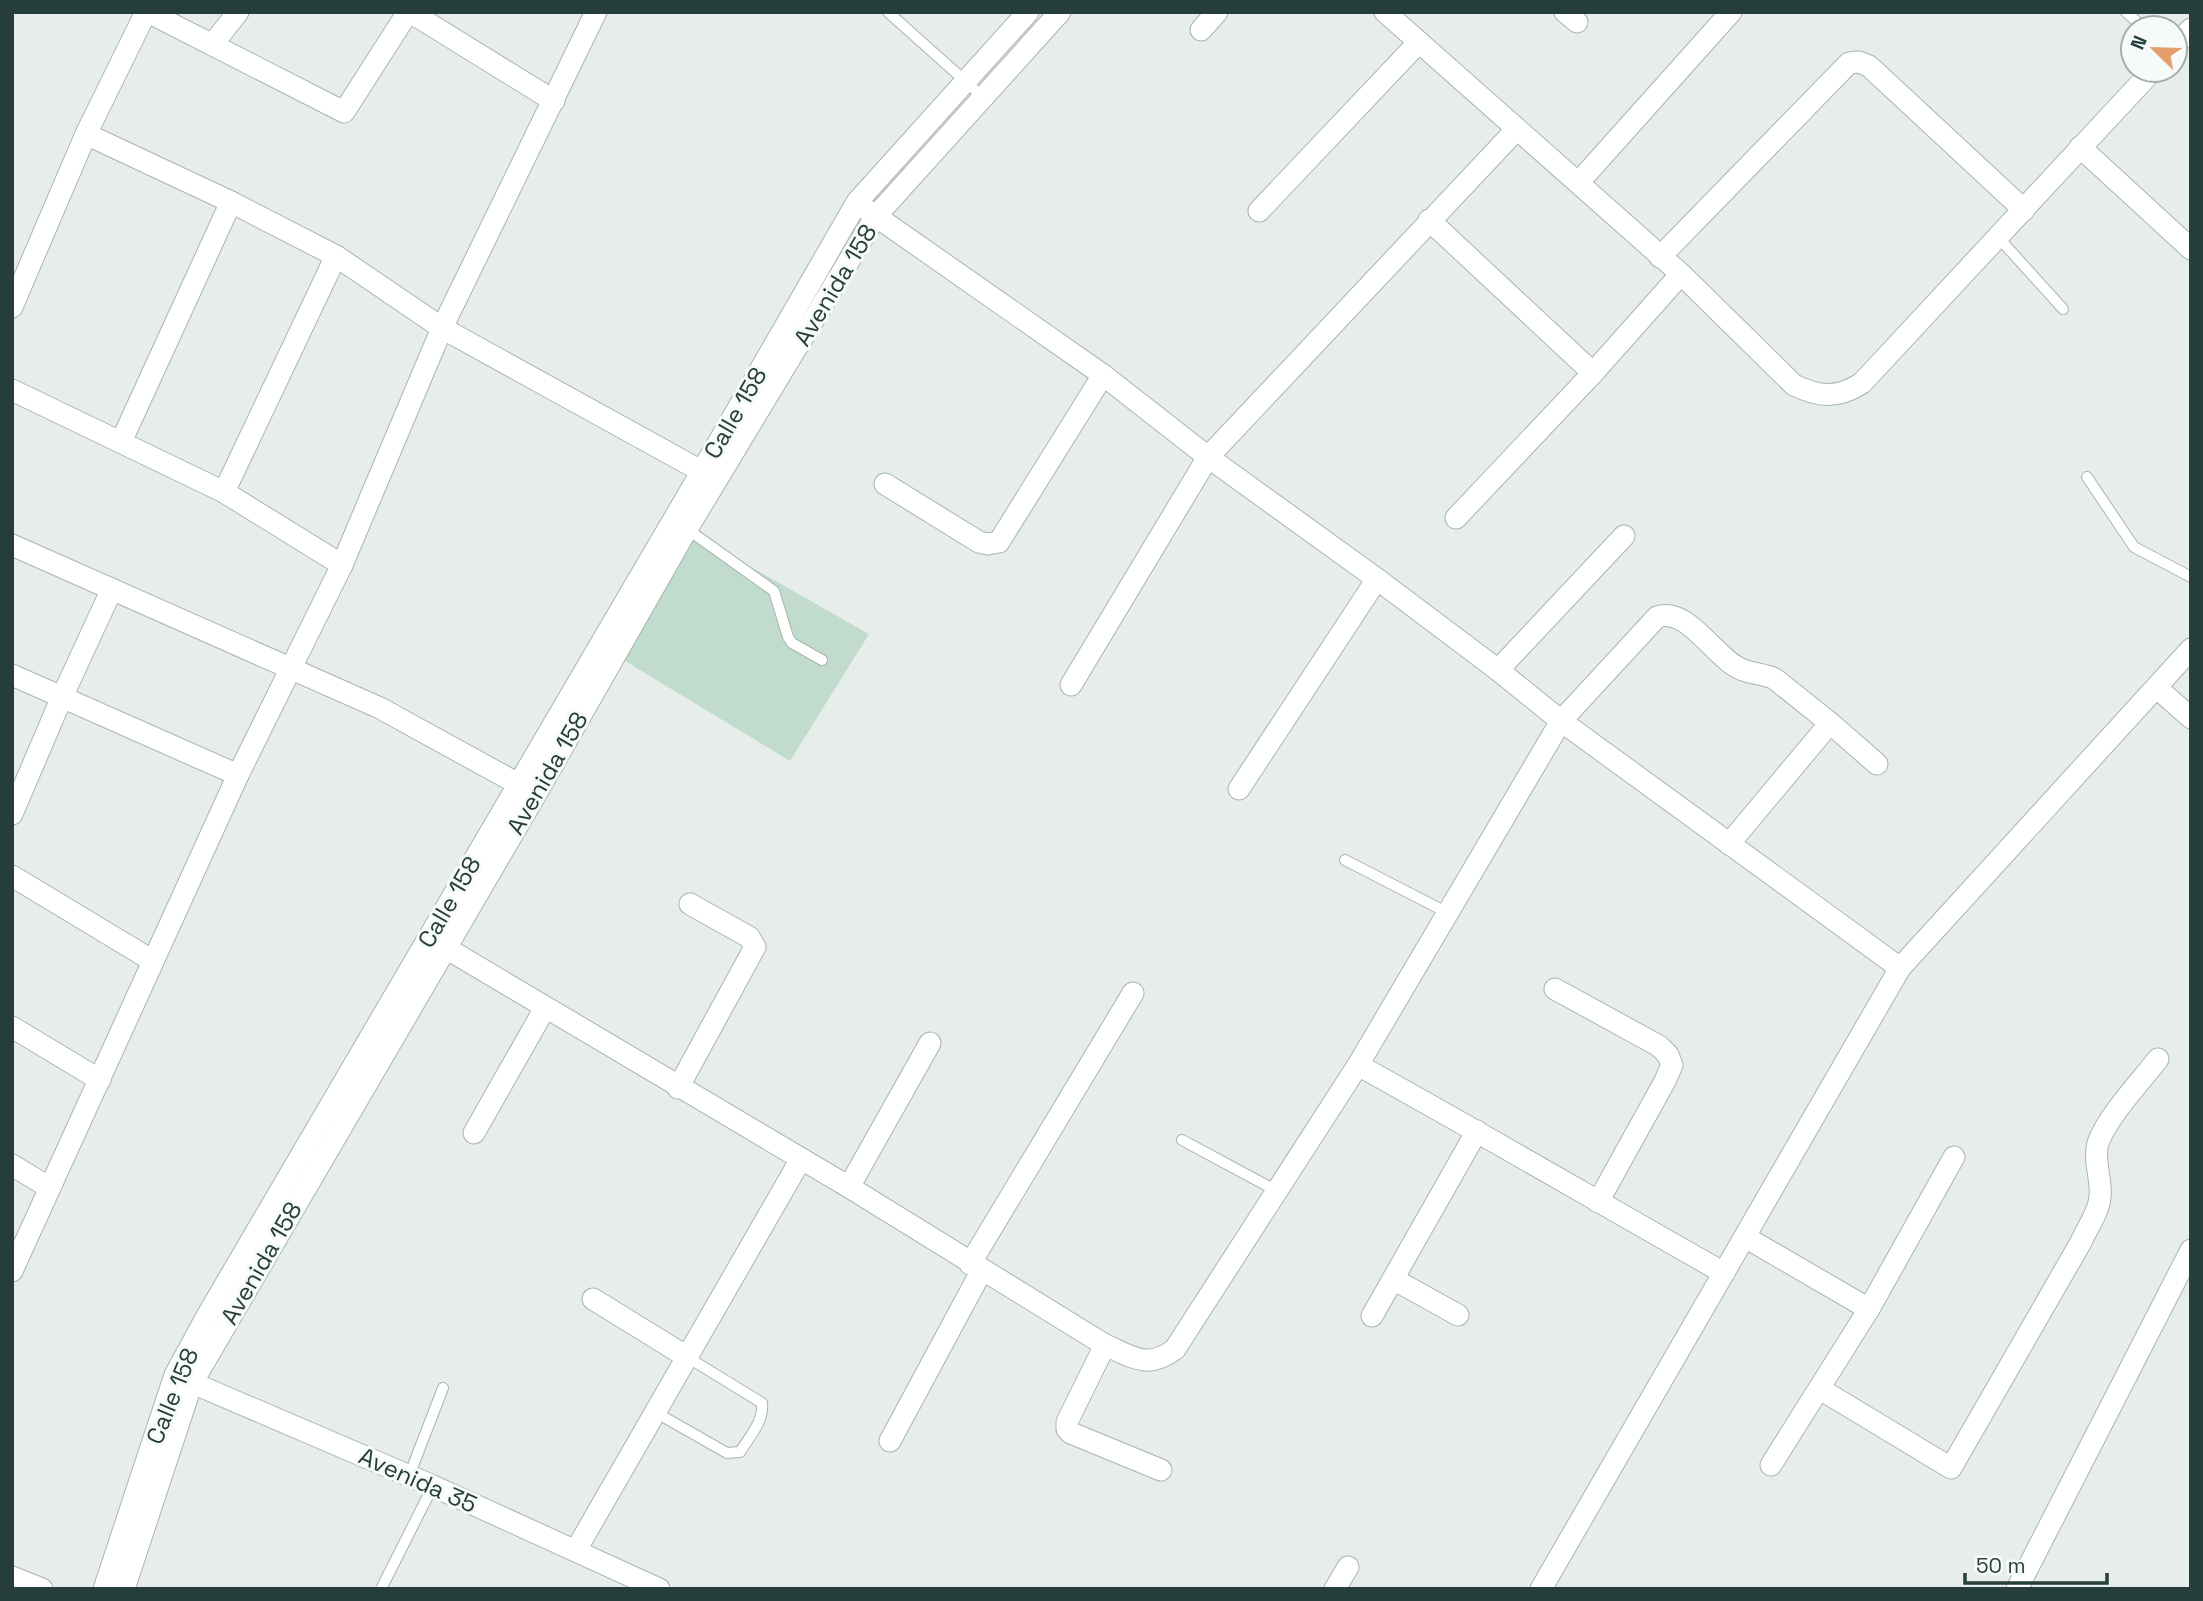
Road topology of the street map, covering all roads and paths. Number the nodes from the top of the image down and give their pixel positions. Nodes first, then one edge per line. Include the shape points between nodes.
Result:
1 (147, 12) edge
2 (238, 12) edge
3 (409, 12) edge
4 (596, 12) edge
5 (888, 12) edge
6 (1028, 12) edge
7 (1060, 12) edge
8 (1217, 12) edge
9 (1385, 12) edge
10 (1731, 12) edge
11 (1202, 30) dead end
12 (1419, 42) junction
13 (212, 45) junction
14 (966, 81) junction
15 (2139, 84) edge
16 (984, 97) junction
17 (554, 101) junction
18 (1517, 129) junction
19 (86, 134) junction
20 (2080, 147) junction
21 (1579, 182) junction
22 (231, 202) junction
23 (857, 202) junction
24 (2024, 210) junction
25 (1259, 211) dead end
26 (876, 216) junction
27 (1429, 220) junction
28 (1998, 237) junction
29 (2191, 249) edge
30 (336, 256) junction
31 (1660, 257) junction
32 (1681, 274) junction
33 (12, 307) edge
34 (2063, 309) dead end
35 (442, 328) junction
36 (1593, 373) junction
37 (1103, 374) junction
38 (12, 390) edge
39 (121, 442) junction
40 (1208, 457) junction
41 (709, 476) junction
42 (2087, 477) dead end
43 (885, 484) dead end
44 (224, 492) junction
45 (1456, 518) dead end
46 (687, 529) junction
47 (1624, 536) dead end
48 (12, 545) edge
49 (342, 565) junction
50 (2191, 577) edge
51 (1377, 579) junction
52 (112, 589) junction
53 (2191, 649) edge
54 (822, 660) dead end
55 (292, 668) junction
56 (1498, 670) junction
57 (12, 676) edge
58 (1071, 685) dead end
59 (2157, 688) junction
60 (62, 697) junction
61 (2191, 718) edge
62 (1561, 721) junction
63 (1830, 723) junction
64 (1877, 764) dead end
65 (238, 775) junction
66 (527, 789) junction
67 (1239, 789) dead end
68 (12, 814) edge
69 (1729, 845) junction
70 (1345, 859) dead end
71 (12, 876) edge
72 (690, 904) dead end
73 (1448, 913) junction
74 (437, 943) junction
75 (153, 961) junction
76 (1900, 968) junction
77 (1555, 989) dead end
78 (1133, 993) dead end
79 (545, 1008) junction
80 (12, 1027) edge
81 (930, 1043) dead end
82 (2158, 1059) dead end
83 (1358, 1066) junction
84 (100, 1080) junction
85 (678, 1088) junction
86 (1477, 1131) junction
87 (474, 1133) dead end
88 (1182, 1140) dead end
89 (1954, 1157) dead end
90 (801, 1159) junction
91 (12, 1165) edge
92 (849, 1187) junction
93 (50, 1188) junction
94 (1277, 1191) junction
95 (1598, 1202) junction
96 (1745, 1237) junction
97 (2191, 1250) edge
98 (976, 1267) junction
99 (12, 1270) edge
100 (1724, 1272) junction
101 (1393, 1279) junction
102 (593, 1299) dead end
103 (1869, 1309) junction
104 (1458, 1315) dead end
105 (1372, 1316) dead end
106 (1105, 1345) junction
107 (687, 1357) junction
108 (183, 1379) junction
109 (443, 1388) dead end
110 (1819, 1389) junction
111 (655, 1412) junction
112 (890, 1441) dead end
113 (1771, 1465) dead end
114 (1161, 1470) dead end
115 (409, 1476) junction
116 (433, 1486) junction
117 (576, 1550) junction
118 (1348, 1567) dead end
119 (12, 1577) edge
120 (42, 1589) edge
121 (104, 1589) edge
122 (124, 1589) edge
123 (382, 1589) edge
124 (659, 1589) edge
125 (1335, 1589) edge
126 (1541, 1589) edge
127 (2017, 1589) edge

1 - 13 street
1 - 19 street
2 - 13 street
3 - 13 street via 344,112
3 - 17 street
4 - 17 street
5 - 14 lane
6 - 14 street, Calle 158
7 - 16 street, Avenida 158
8 - 11 street
9 - 12 street
10 - 21 street
12 - 18 street
12 - 25 street
14 - 16 lane
14 - 23 street, Calle 158
15 - 20 street
16 - 26 street, Avenida 158
17 - 35 street
18 - 21 street
18 - 27 street
19 - 22 street
19 - 33 street
20 - 24 street
20 - 29 street
21 - 31 street
22 - 30 street
22 - 39 street
23 - 26 street
23 - 41 street, Calle 158
24 - 28 street
24 - 31 street via 1869,66 1849,63
26 - 37 street
26 - 41 street, Avenida 158
27 - 36 street
27 - 40 street
28 - 32 street via 1862,383 1848,392 1832,394 1814,394 1794,385
28 - 34 lane
30 - 35 street
30 - 44 street
31 - 32 street
32 - 36 street
35 - 41 street
35 - 49 street
36 - 45 street
37 - 40 street
37 - 43 street via 999,542 979,542
38 - 39 street
39 - 44 street
40 - 51 street
40 - 58 street
41 - 46 street, Avenida 158
41 - 66 street, Calle 158
42 - 50 lane via 2134,547
44 - 49 street
46 - 54 lane via 774,591 792,643
46 - 66 street, Avenida 158
47 - 56 street
48 - 52 street
49 - 55 street
51 - 56 street
51 - 67 street
52 - 55 street
52 - 60 street
53 - 59 street
55 - 65 street
55 - 66 street via 380,708
56 - 62 street
57 - 60 street
59 - 61 street
59 - 76 street
60 - 65 street
60 - 68 street
62 - 63 street via 1657,617 1664,615 1683,620 1743,671 1775,679
62 - 69 street
62 - 73 street
63 - 64 street
63 - 69 street
65 - 75 street
66 - 74 street, Avenida 158
69 - 76 street
70 - 73 lane
71 - 75 street
72 - 85 street via 750,937 755,947
73 - 83 street
74 - 79 street
74 - 108 street, Avenida 158
75 - 84 street
76 - 96 street
77 - 95 street via 1659,1046 1672,1065
78 - 98 street
79 - 85 street
79 - 87 street
80 - 84 street
81 - 92 street
82 - 110 street via 2107,1125 2098,1143 2100,1198 2095,1214 1951,1468
83 - 86 street
83 - 94 street
84 - 93 street
85 - 90 street
86 - 95 street
86 - 101 street
88 - 94 lane
89 - 103 street
90 - 92 street
90 - 107 street
91 - 93 street
92 - 98 street
93 - 99 street
94 - 106 street via 1175,1349 1144,1362
95 - 100 street
96 - 100 street
96 - 103 street
97 - 127 street
98 - 106 street
98 - 112 street
100 - 126 street
101 - 104 street
101 - 105 street
102 - 107 street
103 - 110 street
106 - 114 street via 1067,1429
107 - 111 street
107 - 111 lane via 762,1403 760,1421 740,1452 727,1453
108 - 115 street, Avenida 35
108 - 121 street, Calle 158
108 - 122 street, Avenida 158
109 - 115 lane
110 - 113 street
111 - 117 street
115 - 116 street, Avenida 35
116 - 117 street, Avenida 35
116 - 123 lane
117 - 124 street, Avenida 35
118 - 125 street
119 - 120 street

